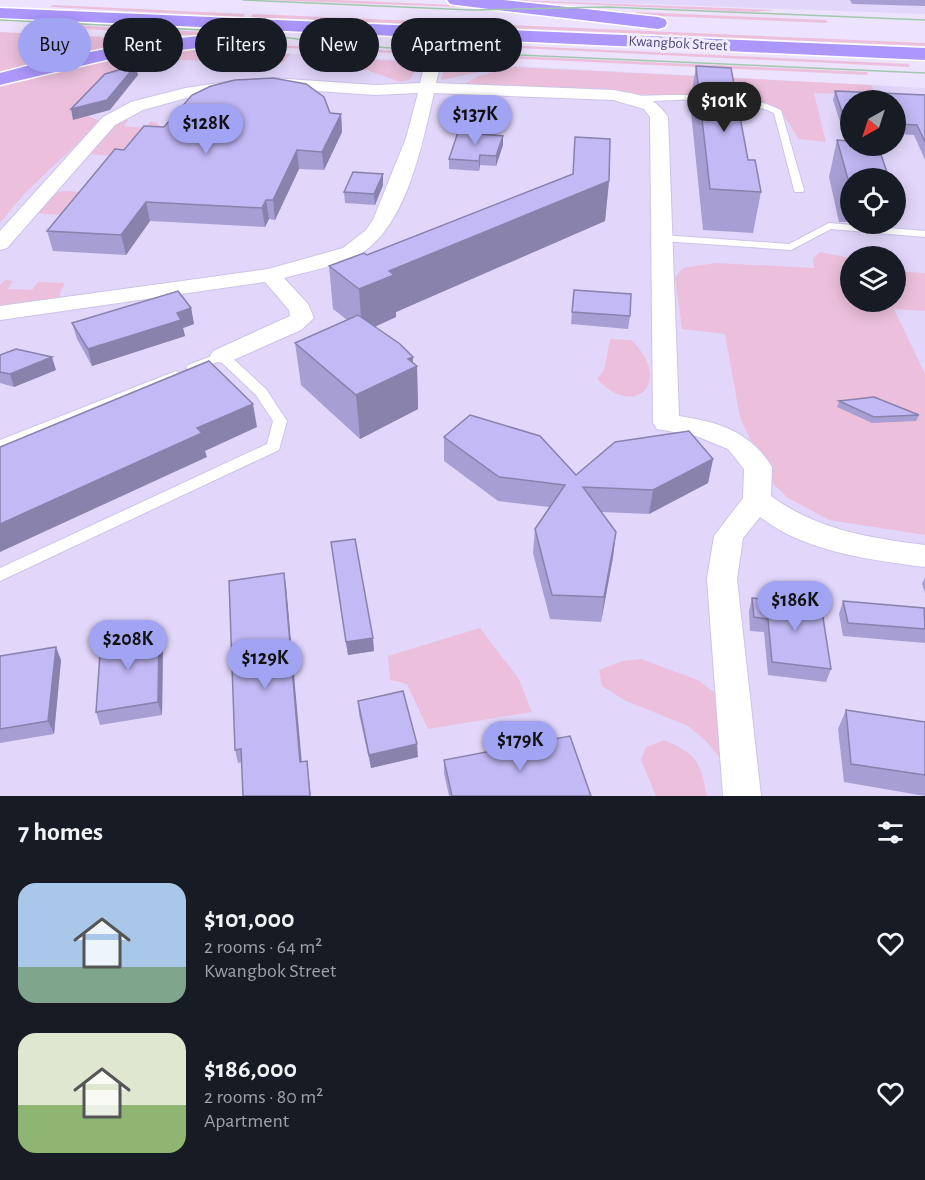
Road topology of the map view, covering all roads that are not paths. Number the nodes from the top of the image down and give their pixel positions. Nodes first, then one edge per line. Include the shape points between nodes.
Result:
1 (92, 0) edge
2 (0, 13) edge
3 (441, 15) edge
4 (674, 24) dead end
5 (925, 54) edge
6 (0, 79) edge
7 (428, 88) junction
8 (635, 99) junction
9 (799, 190) dead end
10 (925, 234) edge
11 (662, 238) junction
12 (0, 244) edge
13 (270, 275) junction
14 (0, 313) edge
15 (222, 356) junction
16 (0, 445) edge
17 (757, 500) junction
18 (925, 556) edge
19 (0, 575) edge
20 (742, 796) edge

1 - 3 highway, Kwangbok Street
2 - 3 highway, Kwangbok Street
3 - 4 highway, Kwangbok Street
3 - 5 highway, Kwangbok Street
3 - 6 highway via 195,42 48,66
3 - 7 street
7 - 8 street via 613,94
7 - 12 street via 375,90 263,82 185,93 137,106 109,121
7 - 13 street via 403,172 383,221 373,234 350,252
8 - 9 lane via 748,102 771,108 778,112
8 - 11 street via 651,105 659,117
10 - 11 lane via 830,226 791,248
11 - 17 street via 666,423 701,428 737,443 758,467
13 - 14 street
13 - 15 street via 300,309 302,318
15 - 16 lane
15 - 19 lane via 261,392 280,421 274,447
17 - 18 street via 775,516 824,537
17 - 20 street via 729,536 722,579

